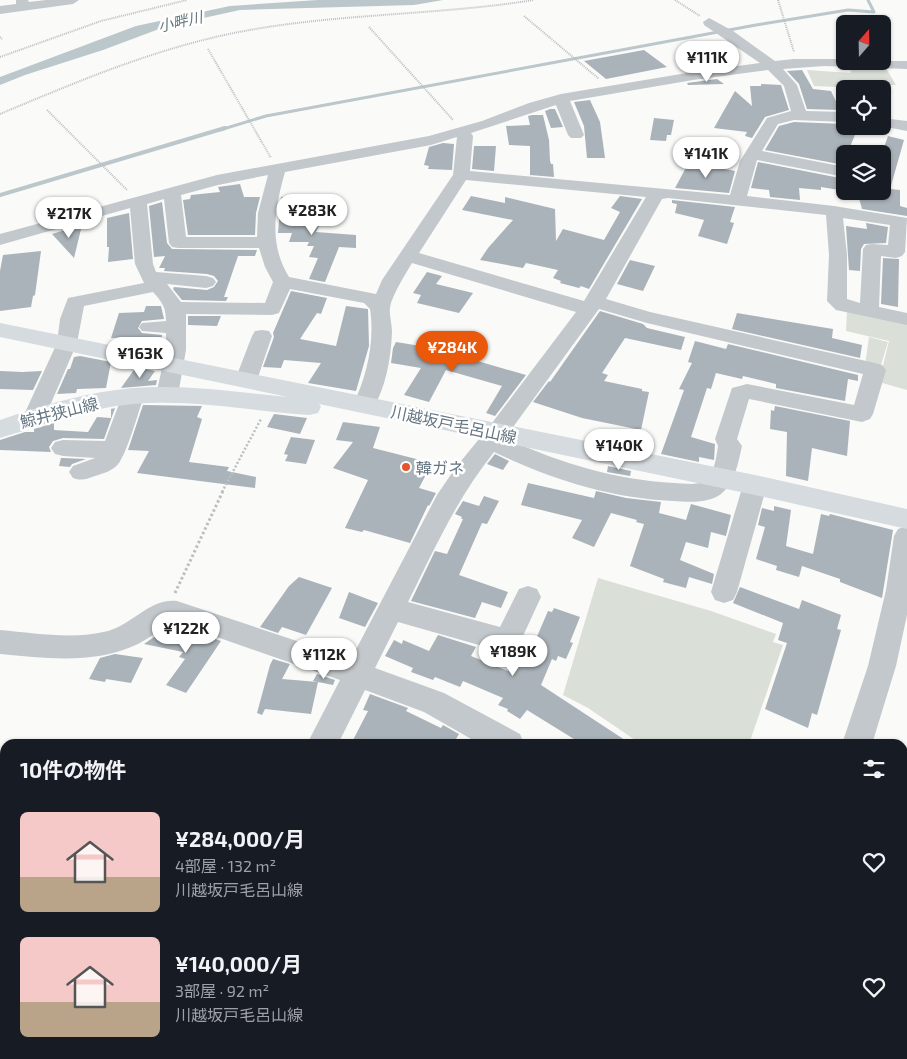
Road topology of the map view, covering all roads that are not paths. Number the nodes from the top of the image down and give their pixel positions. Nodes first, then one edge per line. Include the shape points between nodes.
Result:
1 (73, 0) edge
2 (22, 4) edge
3 (0, 10) edge
4 (709, 22) road end
5 (770, 65) junction
6 (907, 65) edge
7 (561, 98) junction
8 (800, 115) junction
9 (836, 117) edge
10 (891, 123) edge
11 (907, 126) edge
12 (463, 132) junction
13 (576, 135) dead end
14 (355, 154) junction
15 (752, 154) junction
16 (836, 170) edge
17 (277, 172) junction
18 (461, 175) junction
19 (172, 192) junction
20 (663, 194) junction
21 (737, 200) junction
22 (138, 201) junction
23 (834, 210) junction
24 (903, 223) edge
25 (0, 240) edge
26 (266, 242) junction
27 (408, 256) junction
28 (152, 281) junction
29 (206, 282) dead end
30 (283, 282) junction
31 (592, 306) junction
32 (380, 308) junction
33 (869, 311) junction
34 (176, 317) junction
35 (907, 319) edge
36 (149, 327) dead end
37 (0, 330) edge
38 (262, 336) dead end
39 (67, 343) junction
40 (172, 364) junction
41 (234, 389) junction
42 (279, 394) junction
43 (167, 395) junction
44 (134, 396) junction
45 (364, 405) junction
46 (34, 417) junction
47 (428, 418) junction
48 (0, 429) edge
49 (494, 437) junction
50 (63, 448) dead end
51 (114, 450) junction
52 (81, 472) dead end
53 (722, 478) junction
54 (755, 485) junction
55 (907, 519) edge
56 (907, 536) edge
57 (724, 592) dead end
58 (528, 597) dead end
59 (391, 609) junction
60 (0, 642) edge
61 (358, 675) junction
62 (325, 739) edge
63 (500, 739) edge
64 (859, 739) edge

1 - 2 street
2 - 3 street
4 - 5 street via 729,33
5 - 6 street
5 - 7 street
5 - 8 street via 790,85
7 - 12 street via 522,118
7 - 13 street
8 - 9 street
8 - 15 street via 772,121
10 - 11 street
12 - 14 street
12 - 18 street
14 - 17 street
14 - 17 street via 355,167 344,173
15 - 16 street
15 - 21 street
17 - 19 street via 217,180
17 - 26 street via 264,229
18 - 20 street
18 - 27 street
19 - 22 street
19 - 26 street via 178,243
20 - 21 street
20 - 31 street via 656,195
21 - 23 street
22 - 25 street
22 - 28 street via 144,264
23 - 24 street
23 - 33 street via 838,255 837,301 843,306
24 - 33 street via 896,252 872,249
26 - 30 street via 277,275
27 - 31 street
27 - 32 street via 392,280
28 - 29 street
28 - 34 street via 168,296
28 - 39 street via 75,302
30 - 32 street via 370,298
30 - 34 street via 272,309 200,306
31 - 49 street
31 - 53 street via 875,370 860,415 747,391 740,393 726,439 730,446
32 - 45 street via 382,323 377,366
33 - 35 street
34 - 36 street
34 - 40 street via 176,350
37 - 39 main road, 川越坂戸毛呂山線
38 - 41 street
39 - 40 main road, 川越坂戸毛呂山線
39 - 46 street
40 - 41 main road, 川越坂戸毛呂山線
40 - 43 street
41 - 42 main road, 川越坂戸毛呂山線
41 - 43 main road, 鯨井狭山線
42 - 45 main road, 川越坂戸毛呂山線
42 - 47 main road
43 - 44 main road, 鯨井狭山線
44 - 46 main road, 鯨井狭山線
44 - 51 street
45 - 47 main road, 川越坂戸毛呂山線
46 - 48 main road, 鯨井狭山線
47 - 49 main road, 川越坂戸毛呂山線
49 - 53 main road, 川越坂戸毛呂山線
49 - 59 street via 446,501
50 - 51 street
51 - 52 street via 100,466
53 - 54 main road, 川越坂戸毛呂山線
54 - 55 main road, 川越坂戸毛呂山線
54 - 57 street
56 - 64 street via 882,666
58 - 59 street via 507,641
59 - 61 street
60 - 61 street via 87,646 119,640 167,611 192,616
61 - 62 street
61 - 63 street via 434,702

